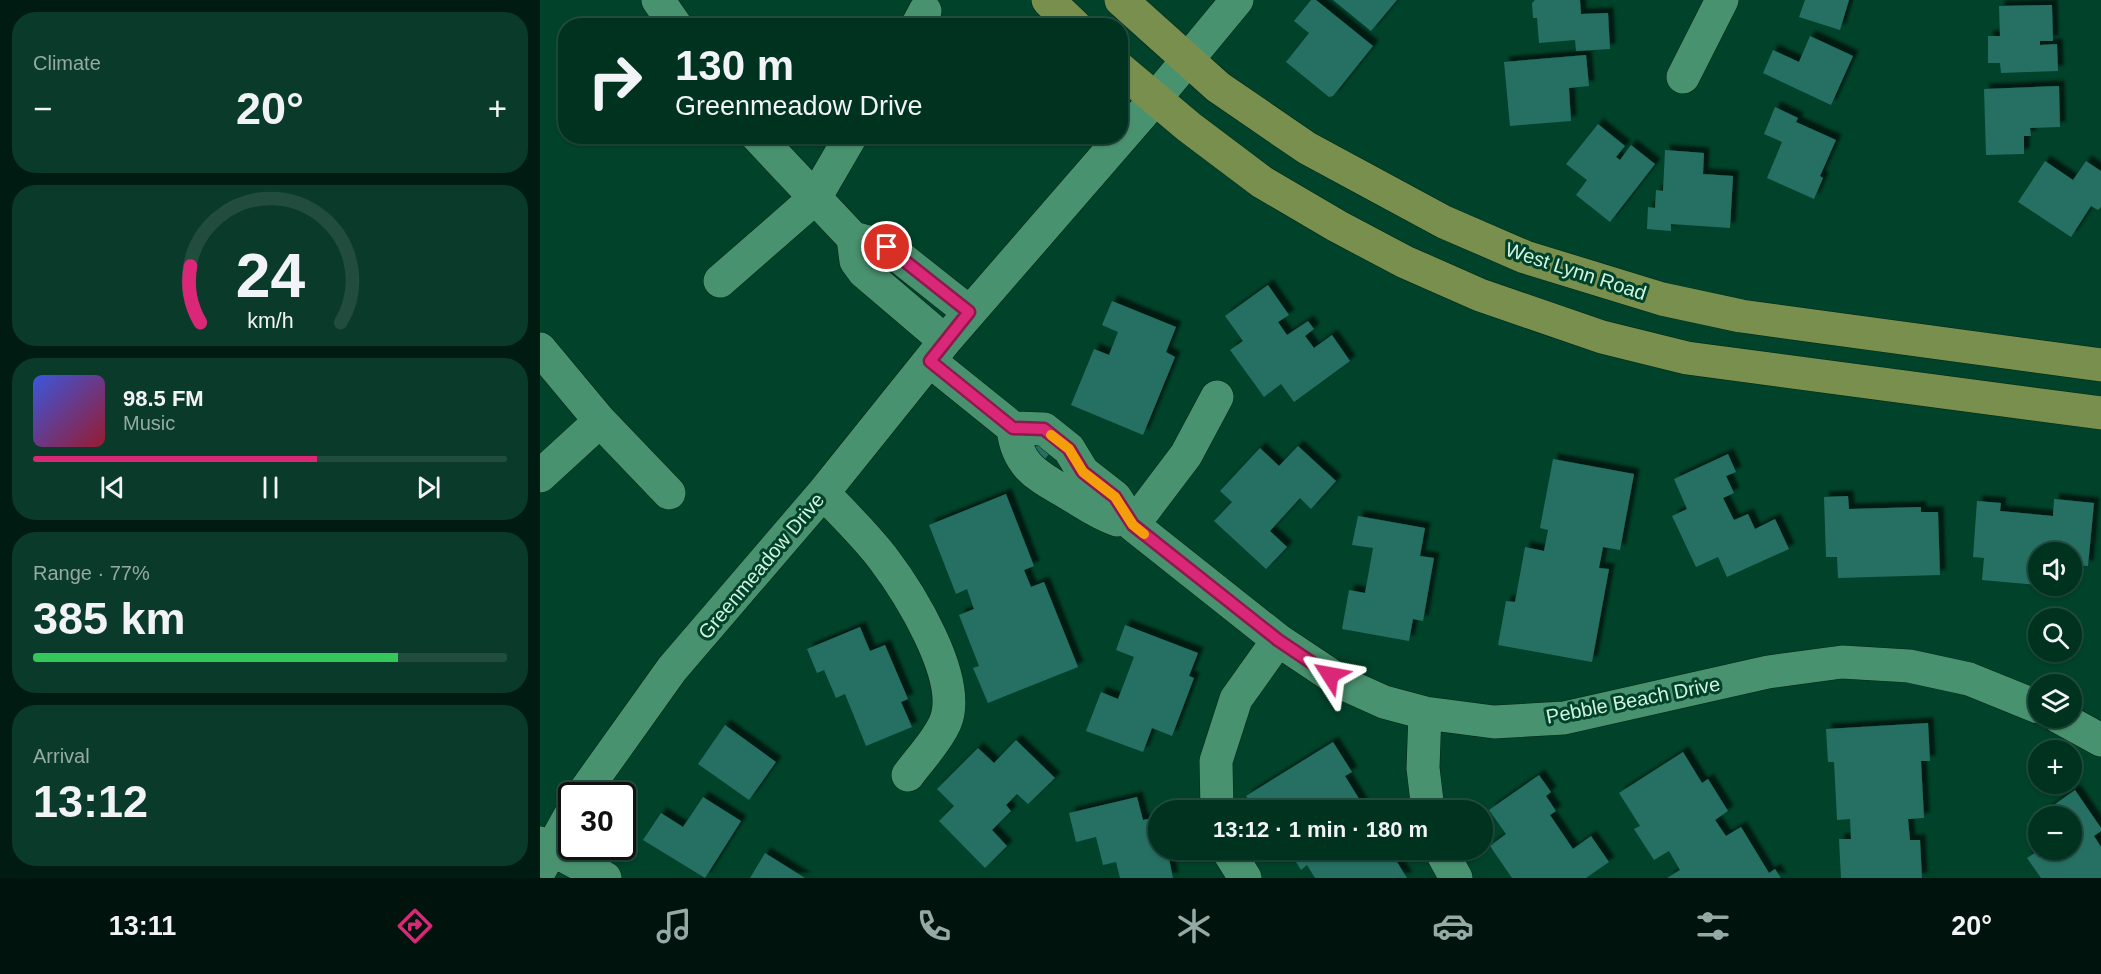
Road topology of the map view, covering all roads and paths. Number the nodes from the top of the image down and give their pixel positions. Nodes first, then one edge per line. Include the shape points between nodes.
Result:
1 (1048, 0) edge
2 (1121, 0) edge
3 (1237, 0) edge
4 (1722, 0) edge
5 (1067, 18) edge
6 (1186, 61) junction
7 (1128, 76) edge
8 (1683, 77) dead end
9 (1155, 99) junction
10 (1128, 130) edge
11 (764, 144) edge
12 (846, 144) edge
13 (1116, 144) edge
14 (815, 198) junction
15 (853, 238) junction
16 (720, 281) dead end
17 (969, 312) junction
18 (540, 349) edge
19 (938, 351) junction
20 (2101, 365) edge
21 (1217, 397) dead end
22 (2101, 413) edge
23 (600, 421) junction
24 (1013, 428) junction
25 (1074, 456) junction
26 (540, 476) edge
27 (1054, 487) junction
28 (669, 493) dead end
29 (823, 493) junction
30 (1133, 525) junction
31 (1278, 640) junction
32 (2028, 703) edge
33 (1425, 713) junction
34 (2079, 728) edge
35 (2101, 740) edge
36 (908, 775) dead end
37 (591, 782) edge
38 (1217, 800) edge
39 (1427, 800) edge
40 (558, 832) edge
41 (544, 853) edge
42 (1234, 860) edge
43 (1446, 860) edge
44 (605, 878) edge
45 (1245, 878) edge
46 (1456, 878) edge

1 - 5 main road
2 - 6 main road, West Lynn Road
3 - 6 street, Greenmeadow Drive
4 - 8 street
6 - 9 street, Greenmeadow Drive
6 - 20 main road, West Lynn Road via 1317,154 1444,222 1526,257 1662,299 1742,316
7 - 9 main road
9 - 10 street, Greenmeadow Drive
9 - 22 main road via 1262,182 1336,226 1480,295 1602,337 1699,360
11 - 14 street
12 - 14 street
13 - 17 street, Greenmeadow Drive
14 - 15 street
14 - 16 street
15 - 17 street via 887,247
15 - 19 street via 856,261 864,272
17 - 19 street, Greenmeadow Drive
18 - 23 street
19 - 24 street
19 - 29 street, Greenmeadow Drive
21 - 30 street via 1186,455
23 - 26 street
23 - 28 street
24 - 25 street, Pebble Beach Drive via 1044,429
24 - 27 street, Pebble Beach Drive via 1015,446 1024,462
25 - 27 street via 1071,481
25 - 30 street, Pebble Beach Drive via 1083,472 1115,497
27 - 30 street, Pebble Beach Drive via 1099,514
29 - 36 street via 882,557 907,594 948,685 945,722
29 - 37 street, Greenmeadow Drive via 672,669
30 - 31 street, Pebble Beach Drive
31 - 33 street, Pebble Beach Drive via 1344,684 1384,702
31 - 38 street via 1236,699 1215,761
32 - 33 street, Pebble Beach Drive via 1969,679 1909,666 1842,662 1768,672 1564,718 1494,722
33 - 39 street
34 - 35 street
40 - 41 street
41 - 44 street
42 - 45 street
43 - 46 street

